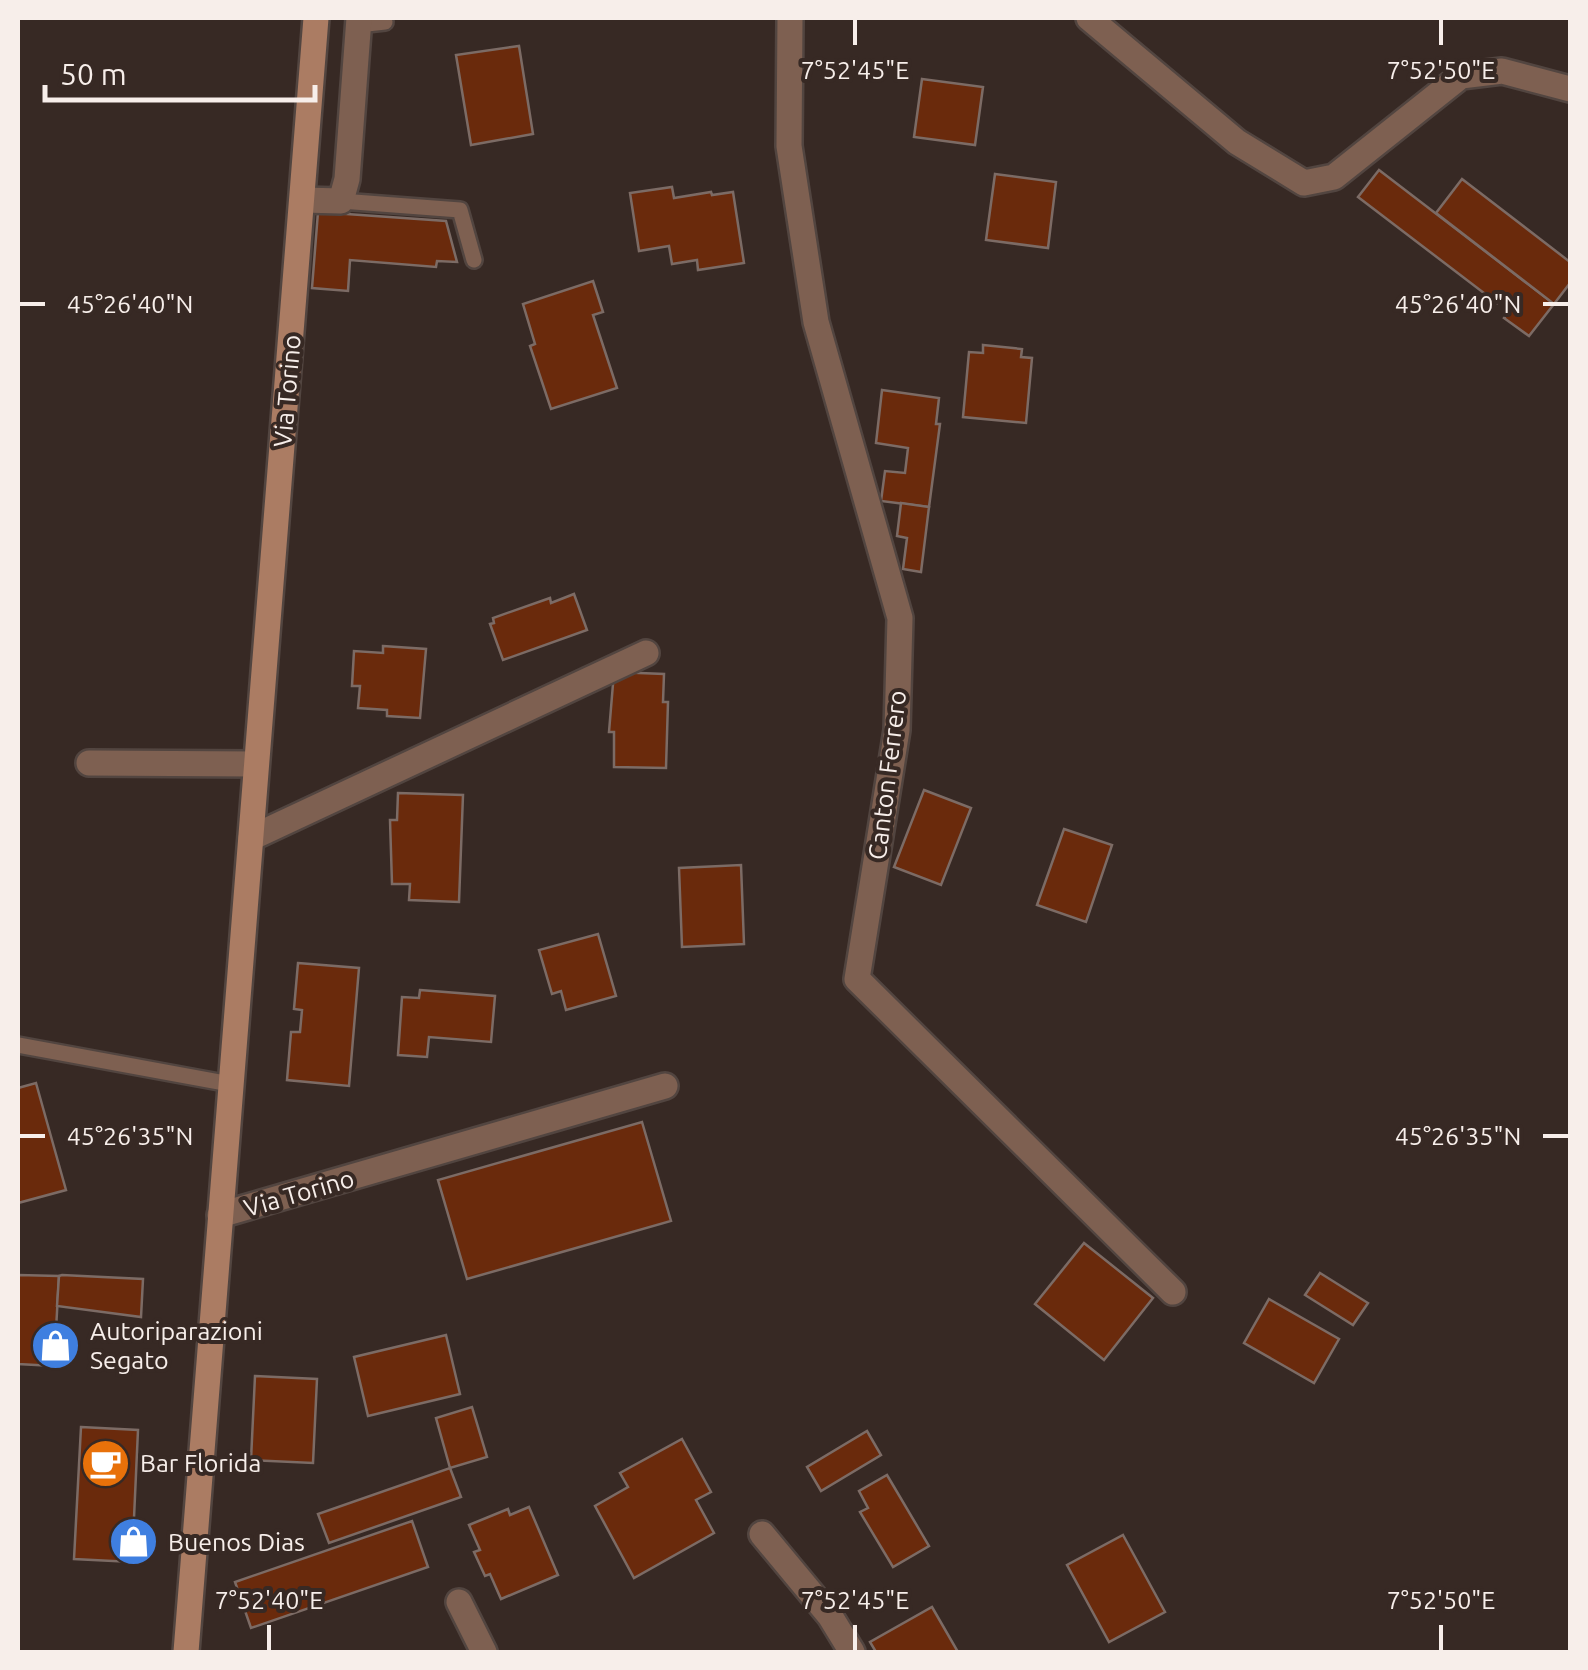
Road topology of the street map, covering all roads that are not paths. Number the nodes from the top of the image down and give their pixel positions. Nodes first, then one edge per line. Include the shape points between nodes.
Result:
1 (316, 18) edge
2 (790, 18) edge
3 (1089, 18) edge
4 (359, 21) edge
5 (386, 22) dead end
6 (1570, 89) edge
7 (303, 200) junction
8 (341, 201) junction
9 (474, 260) dead end
10 (646, 653) dead end
11 (88, 764) dead end
12 (256, 764) junction
13 (251, 838) junction
14 (18, 1044) edge
15 (230, 1084) junction
16 (665, 1086) dead end
17 (220, 1215) junction
18 (1173, 1292) dead end
19 (762, 1534) dead end
20 (459, 1602) dead end
21 (186, 1652) edge
22 (484, 1652) edge
23 (852, 1652) edge

1 - 7 street, Via Torino
2 - 18 street, Canton Ferrero via 789,146 816,322 900,618 897,730 858,979
3 - 6 street via 1237,142 1304,184 1334,177 1461,76 1502,71
4 - 5 lane
4 - 8 street
7 - 8 street
7 - 12 street, Via Torino
8 - 9 lane via 460,210
10 - 13 street
11 - 12 street
12 - 13 street, Via Torino
13 - 15 street, Via Torino
14 - 15 lane
15 - 17 street, Via Torino
16 - 17 street, Via Torino
17 - 21 street, Via Torino
19 - 23 street
20 - 22 street

